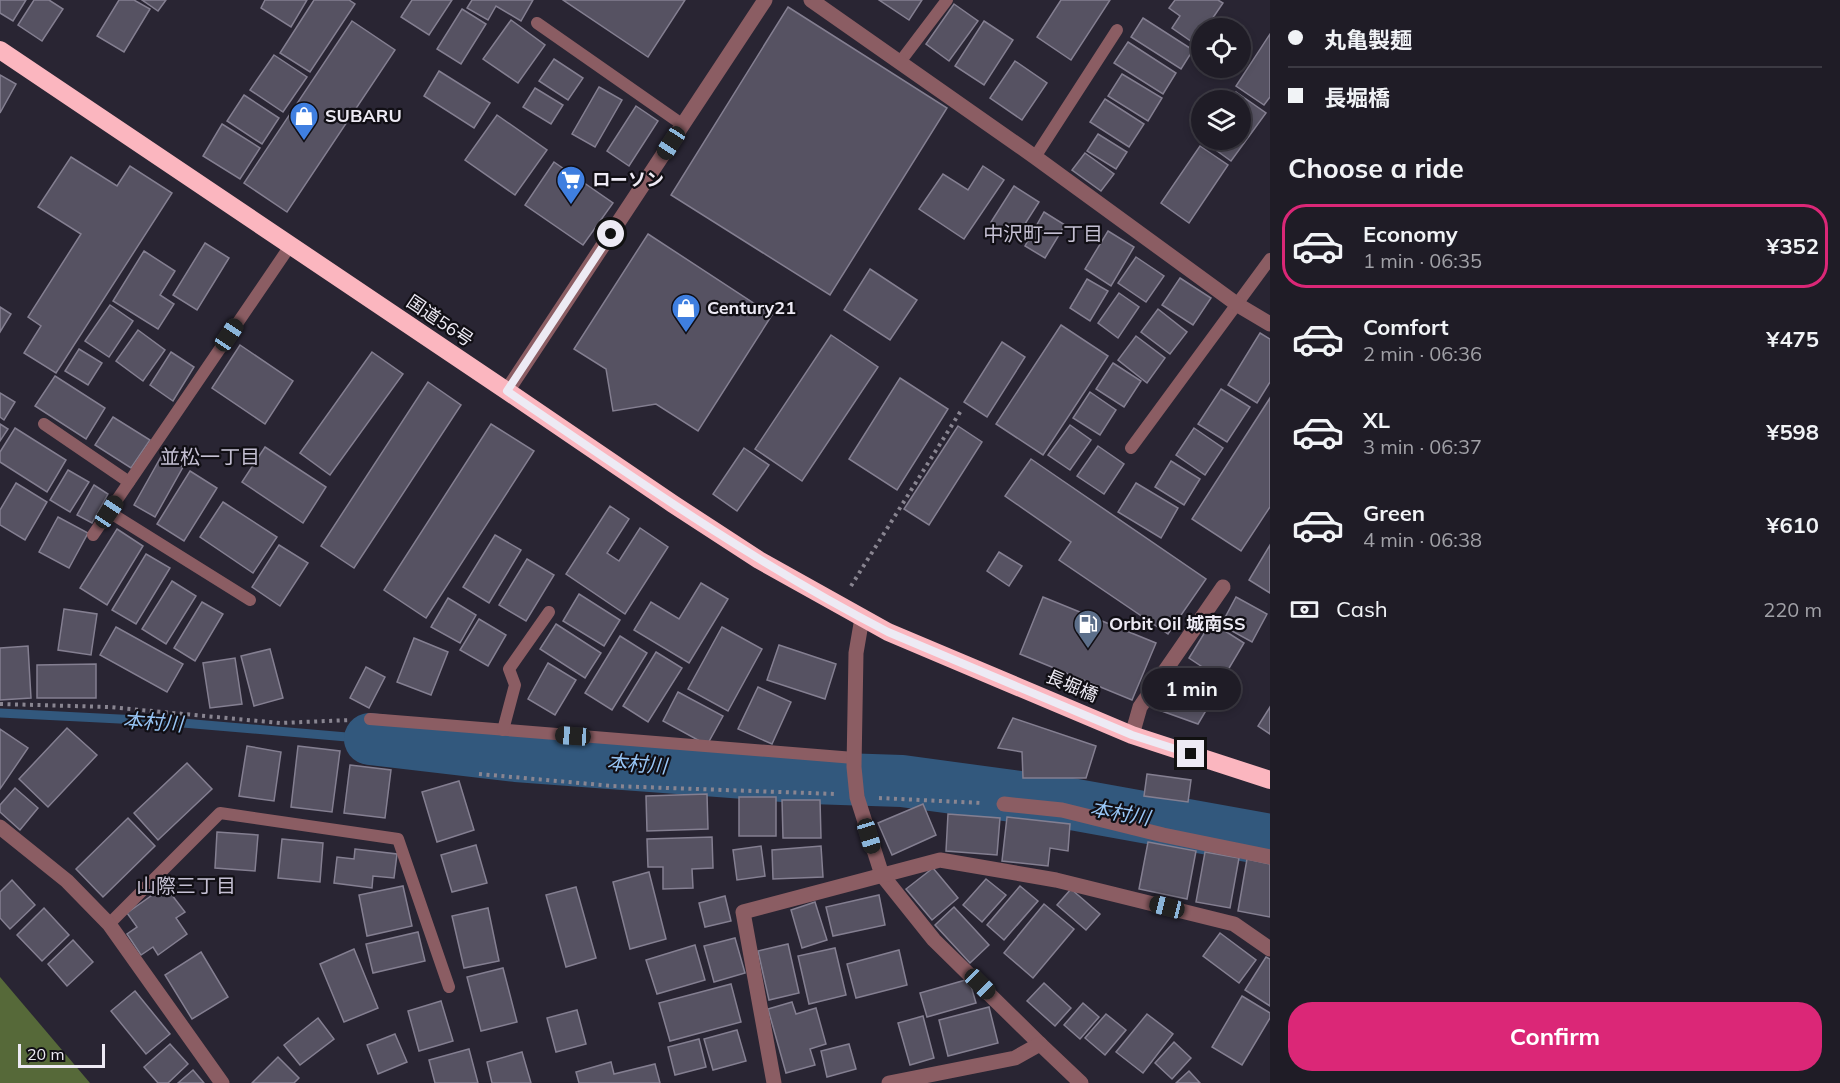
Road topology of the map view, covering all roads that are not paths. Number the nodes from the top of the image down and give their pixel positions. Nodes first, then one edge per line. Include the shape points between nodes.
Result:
1 (765, 0) edge
2 (811, 0) edge
3 (947, 0) edge
4 (537, 23) dead end
5 (1117, 30) dead end
6 (0, 50) edge
7 (900, 62) junction
8 (683, 125) junction
9 (1035, 157) junction
10 (290, 246) junction
11 (1270, 260) edge
12 (1238, 305) junction
13 (1270, 324) edge
14 (507, 391) junction
15 (44, 424) dead end
16 (1131, 448) dead end
17 (129, 482) junction
18 (109, 512) junction
19 (93, 535) dead end
20 (1222, 587) dead end
21 (250, 600) dead end
22 (549, 612) dead end
23 (862, 618) junction
24 (370, 720) road end
25 (503, 730) junction
26 (1132, 735) junction
27 (854, 762) junction
28 (1270, 780) edge
29 (1004, 804) road end
30 (0, 827) edge
31 (1270, 857) edge
32 (882, 875) junction
33 (109, 924) junction
34 (1270, 949) edge
35 (449, 987) dead end
36 (1040, 1044) junction
37 (222, 1083) edge
38 (774, 1083) edge
39 (889, 1083) edge
40 (1081, 1083) edge

1 - 8 street
2 - 7 street
3 - 7 lane
4 - 8 lane
5 - 9 lane
6 - 10 highway, 国道56号
7 - 9 street
8 - 14 street
9 - 12 street
10 - 14 highway, 国道56号
10 - 17 lane
11 - 12 lane
12 - 13 street
12 - 16 lane
14 - 23 highway, 国道56号 via 759,560
15 - 17 lane
17 - 18 lane
18 - 19 lane
18 - 21 lane
20 - 26 street via 1140,707
22 - 25 lane via 509,669 515,685
23 - 26 highway, 長堀橋
23 - 27 street via 856,653
24 - 25 lane
25 - 27 lane
26 - 28 highway, 長堀橋
27 - 32 street via 856,793
29 - 31 street via 1062,810
30 - 33 street via 67,881
32 - 34 street via 940,860 1056,880 1234,924
32 - 36 street via 934,940
32 - 38 street via 743,912
33 - 35 lane via 220,813 398,839
33 - 37 street
36 - 39 street via 1015,1058
36 - 40 street

